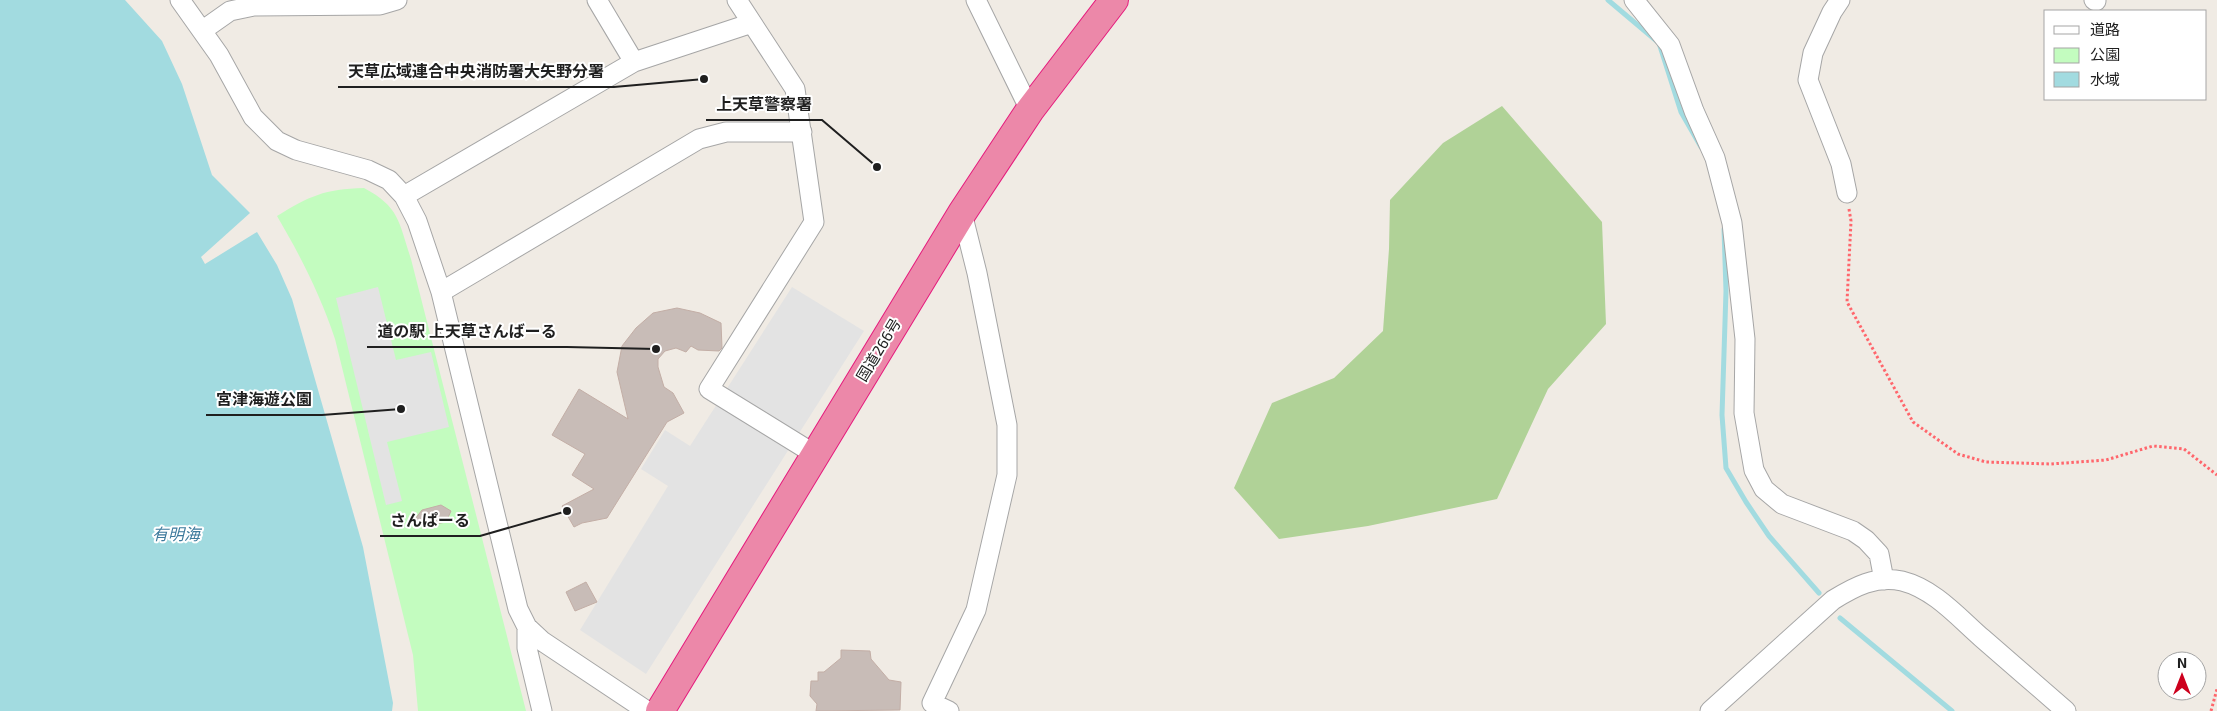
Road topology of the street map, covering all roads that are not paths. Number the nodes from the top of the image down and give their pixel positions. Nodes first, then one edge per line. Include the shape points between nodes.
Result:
1 (180, 0) edge
2 (397, 0) edge
3 (597, 0) edge
4 (738, 0) edge
5 (976, 0) edge
6 (1114, 0) edge
7 (1634, 0) edge
8 (1840, 0) edge
9 (752, 23) junction
10 (203, 30) junction
11 (634, 62) junction
12 (1030, 110) junction
13 (802, 132) junction
14 (1847, 193) road end
15 (404, 196) junction
16 (962, 213) junction
17 (441, 292) junction
18 (816, 455) junction
19 (1884, 580) junction
20 (527, 627) junction
21 (542, 711) edge
22 (648, 711) edge
23 (660, 711) edge
24 (949, 711) edge
25 (1710, 711) edge
26 (2066, 711) edge

1 - 10 street
2 - 10 street via 380,5 254,6 230,11
3 - 11 street
4 - 9 street
5 - 12 street
6 - 12 highway, 国道266号
7 - 19 street via 1670,45 1694,111 1716,158 1732,223 1745,339 1744,413 1754,470 1764,489 1782,504 1853,531 1866,540 1879,554
8 - 14 street via 1812,53 1808,80 1841,164
9 - 11 street
9 - 13 street via 795,89
10 - 15 street via 253,117 277,141 296,150 368,170 389,180
11 - 15 street
12 - 16 highway, 国道266号
13 - 17 street via 726,132 699,139
13 - 18 street via 814,222 709,389
15 - 17 street via 417,221
16 - 18 highway, 国道266号
16 - 24 street via 1007,425 1007,474 976,610 932,704
17 - 20 street via 518,609
18 - 23 highway, 国道266号
19 - 25 street via 1867,582 1834,600
19 - 26 street via 1900,581 1928,592
20 - 21 street via 527,648
20 - 22 street via 542,641

